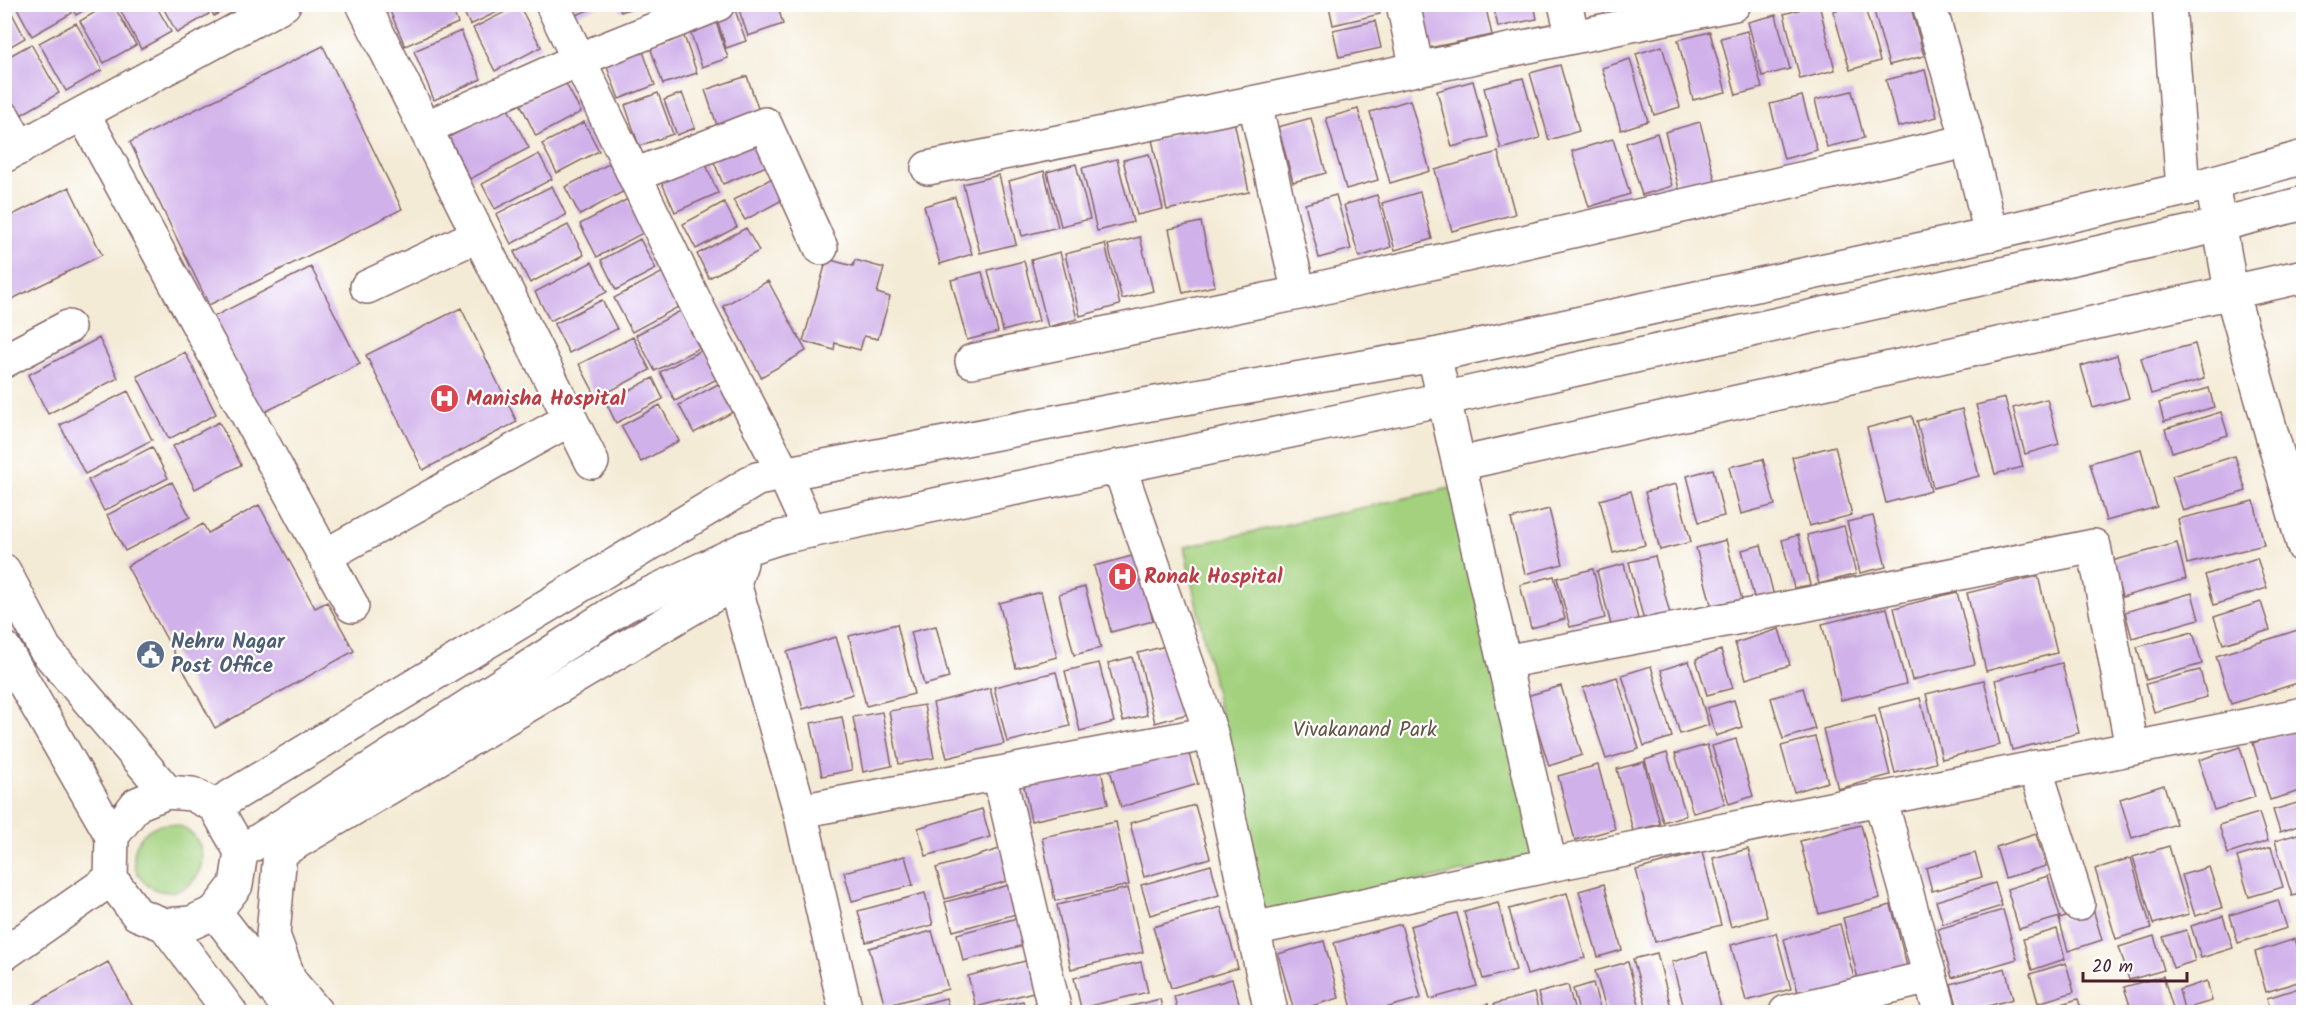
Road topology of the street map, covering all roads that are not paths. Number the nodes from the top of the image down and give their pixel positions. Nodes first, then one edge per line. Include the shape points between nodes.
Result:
1 (284, 4) edge
2 (363, 4) edge
3 (552, 4) edge
4 (718, 4) edge
5 (1403, 4) edge
6 (1565, 4) edge
7 (1929, 4) edge
8 (2169, 4) edge
9 (1733, 5) edge
10 (1573, 37) junction
11 (578, 60) junction
12 (1417, 69) junction
13 (1255, 104) junction
14 (83, 114) junction
15 (4, 118) edge
16 (425, 128) junction
17 (1968, 141) junction
18 (12, 152) edge
19 (2304, 157) edge
20 (928, 168) dead end
21 (634, 175) junction
22 (2198, 186) junction
23 (2304, 203) edge
24 (2221, 225) junction
25 (1991, 234) junction
26 (478, 235) junction
27 (821, 248) dead end
28 (2304, 276) edge
29 (367, 287) dead end
30 (2231, 291) junction
31 (1299, 293) junction
32 (68, 327) dead end
33 (1434, 355) junction
34 (4, 361) edge
35 (972, 361) dead end
36 (1444, 398) junction
37 (570, 419) junction
38 (592, 462) dead end
39 (1459, 464) junction
40 (1119, 466) junction
41 (783, 474) junction
42 (810, 531) junction
43 (2304, 547) edge
44 (747, 548) junction
45 (325, 555) junction
46 (4, 571) edge
47 (734, 583) junction
48 (352, 606) dead end
49 (4, 648) edge
50 (1504, 662) junction
51 (2304, 714) edge
52 (1211, 733) junction
53 (2132, 748) junction
54 (2035, 767) junction
55 (999, 774) junction
56 (167, 792) junction
57 (1880, 798) junction
58 (215, 806) junction
59 (800, 812) junction
60 (112, 836) junction
61 (241, 852) junction
62 (1550, 865) junction
63 (111, 879) junction
64 (2078, 904) dead end
65 (215, 912) junction
66 (165, 925) junction
67 (1253, 929) junction
68 (4, 954) edge
69 (1930, 977) junction
70 (230, 1012) edge
71 (292, 1012) edge
72 (316, 1012) edge
73 (846, 1012) edge
74 (1055, 1012) edge
75 (1271, 1012) edge
76 (1786, 1012) edge
77 (1940, 1012) edge

1 - 14 street
2 - 16 street
3 - 11 street
4 - 11 street
5 - 12 street
6 - 10 street
7 - 17 street
8 - 22 street
9 - 10 street
10 - 12 street
11 - 16 street
11 - 21 street
12 - 13 street
13 - 20 street
13 - 31 street
14 - 18 street
14 - 45 street
15 - 18 street
16 - 26 street
17 - 25 street
17 - 31 street
19 - 22 street
21 - 27 street via 765,124
21 - 41 street
22 - 24 street
22 - 25 street
23 - 24 street
24 - 30 street
24 - 36 street
25 - 33 street
26 - 29 street
26 - 37 street
28 - 30 street
30 - 39 street
30 - 43 street
31 - 35 street
32 - 34 street
33 - 36 street
33 - 41 street
36 - 39 street
36 - 40 street
37 - 38 street
37 - 45 street
39 - 50 street
40 - 42 street
40 - 52 street
41 - 42 street
41 - 58 street via 757,479
42 - 44 street
44 - 47 street
44 - 61 street via 624,606
45 - 48 street
46 - 56 street via 45,649
47 - 59 street
47 - 72 street via 280,852 273,935 290,981
49 - 60 street
50 - 53 street via 2094,546
50 - 62 street
51 - 53 street
52 - 55 street
52 - 67 street
53 - 54 street
54 - 57 street
54 - 64 street
55 - 59 street
55 - 74 street
56 - 58 street via 192,794
56 - 60 street via 137,804
57 - 62 street
57 - 69 street
58 - 61 street
59 - 73 street
60 - 63 street
61 - 65 street via 236,885
62 - 67 street
63 - 66 street via 137,914
63 - 68 street
65 - 66 street via 191,923
65 - 71 street
66 - 70 street
67 - 75 street
69 - 76 street
69 - 77 street

